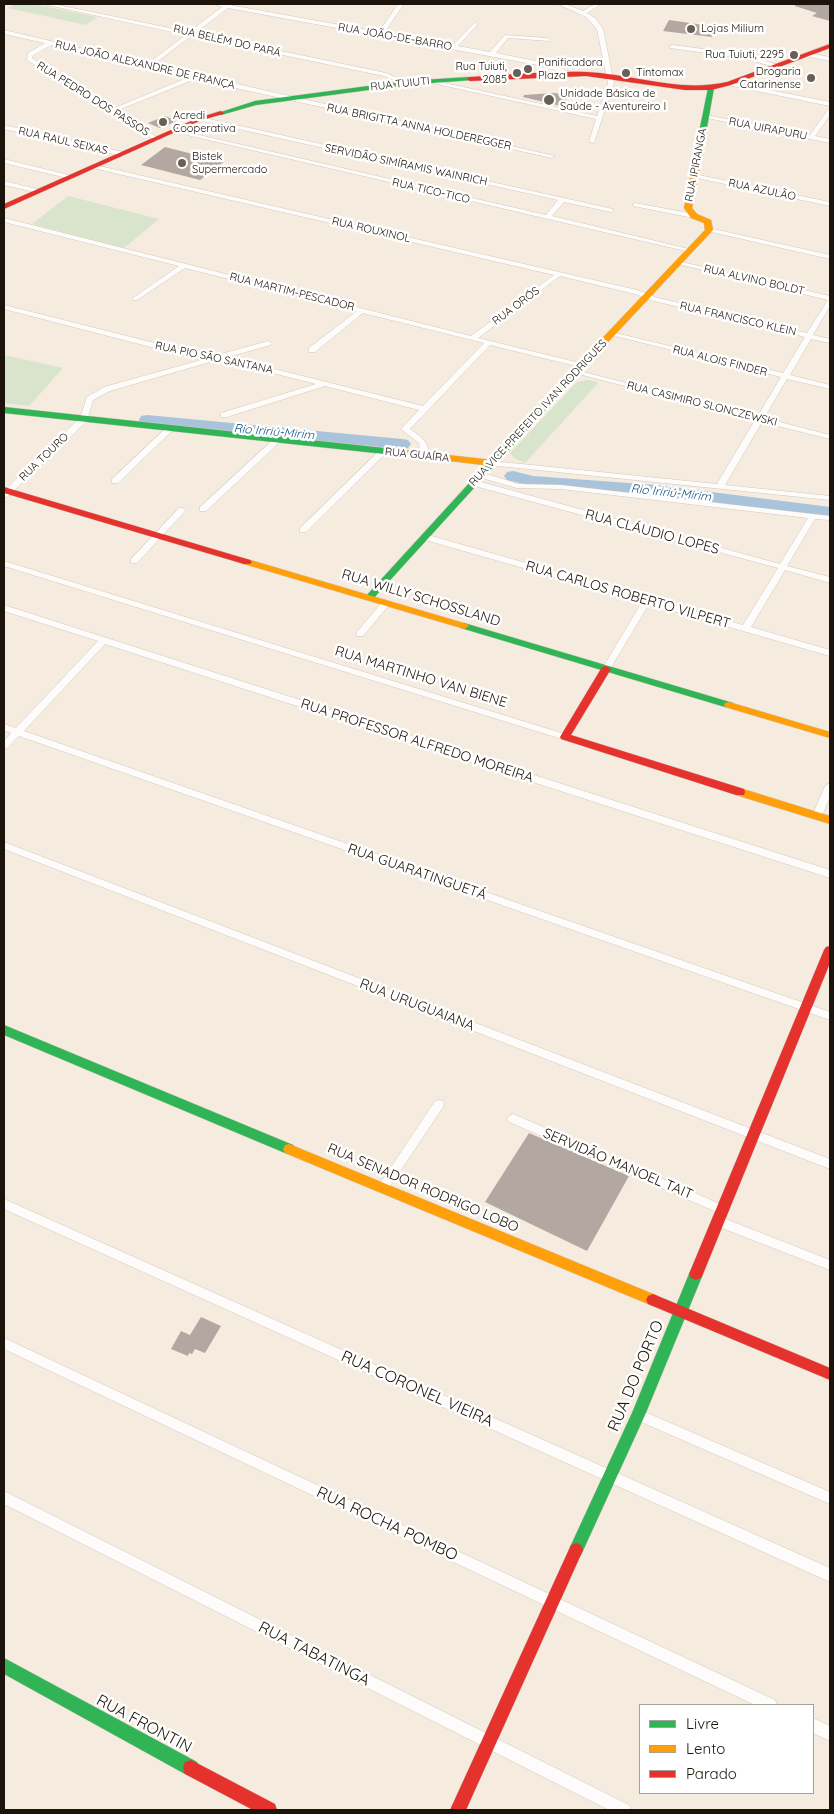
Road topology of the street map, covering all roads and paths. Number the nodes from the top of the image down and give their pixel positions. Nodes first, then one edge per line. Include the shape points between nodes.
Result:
1 (46, 4) edge
2 (216, 4) edge
3 (401, 4) edge
4 (561, 4) edge
5 (598, 4) edge
6 (227, 6) junction
7 (582, 13) junction
8 (475, 24) dead end
9 (4, 32) edge
10 (189, 34) junction
11 (381, 34) junction
12 (547, 40) dead end
13 (50, 43) junction
14 (830, 44) edge
15 (672, 46) dead end
16 (454, 47) junction
17 (811, 50) junction
18 (492, 54) junction
19 (830, 59) edge
20 (148, 66) junction
21 (778, 66) junction
22 (573, 74) junction
23 (194, 76) junction
24 (611, 77) junction
25 (426, 81) junction
26 (406, 83) junction
27 (729, 84) junction
28 (711, 88) junction
29 (286, 98) junction
30 (830, 104) edge
31 (112, 111) junction
32 (830, 111) edge
33 (705, 117) junction
34 (600, 118) junction
35 (200, 119) junction
36 (4, 127) edge
37 (173, 131) junction
38 (812, 137) junction
39 (156, 139) junction
40 (830, 141) edge
41 (592, 142) dead end
42 (123, 154) junction
43 (552, 156) dead end
44 (4, 161) edge
45 (96, 167) junction
46 (694, 176) junction
47 (71, 177) junction
48 (4, 183) edge
49 (39, 191) junction
50 (563, 199) junction
51 (830, 204) edge
52 (635, 205) dead end
53 (4, 207) edge
54 (611, 210) dead end
55 (694, 216) junction
56 (548, 217) junction
57 (4, 220) edge
58 (709, 230) junction
59 (690, 250) junction
60 (830, 257) edge
61 (677, 263) junction
62 (185, 265) junction
63 (559, 274) junction
64 (646, 296) junction
65 (135, 299) dead end
66 (830, 299) edge
67 (4, 307) edge
68 (364, 310) junction
69 (611, 334) junction
70 (809, 336) junction
71 (473, 338) junction
72 (830, 341) edge
73 (489, 342) junction
74 (268, 343) dead end
75 (312, 350) dead end
76 (211, 360) junction
77 (578, 369) junction
78 (785, 376) junction
79 (325, 384) junction
80 (830, 387) edge
81 (424, 409) junction
82 (4, 410) edge
83 (224, 415) dead end
84 (84, 419) junction
85 (760, 419) junction
86 (171, 428) junction
87 (830, 437) edge
88 (278, 440) junction
89 (384, 451) junction
90 (424, 456) junction
91 (492, 463) junction
92 (477, 479) junction
93 (115, 481) dead end
94 (720, 486) junction
95 (5, 492) edge
96 (830, 498) edge
97 (203, 509) dead end
98 (182, 510) dead end
99 (813, 516) junction
100 (830, 518) edge
101 (303, 530) dead end
102 (158, 536) junction
103 (425, 536) junction
104 (134, 561) dead end
105 (4, 563) edge
106 (783, 567) junction
107 (830, 580) edge
108 (369, 598) junction
109 (647, 600) junction
110 (386, 603) junction
111 (4, 608) edge
112 (746, 628) junction
113 (360, 634) dead end
114 (104, 640) junction
115 (830, 653) edge
116 (606, 669) junction
117 (4, 727) edge
118 (17, 731) junction
119 (830, 735) edge
120 (565, 737) junction
121 (4, 746) edge
122 (830, 786) edge
123 (817, 816) junction
124 (830, 820) edge
125 (4, 845) edge
126 (830, 874) edge
127 (830, 950) edge
128 (806, 1008) junction
129 (830, 1016) edge
130 (4, 1030) edge
131 (439, 1104) dead end
132 (513, 1119) dead end
133 (754, 1135) junction
134 (830, 1164) edge
135 (383, 1188) junction
136 (4, 1204) edge
137 (720, 1215) junction
138 (830, 1265) edge
139 (681, 1312) junction
140 (4, 1343) edge
141 (830, 1374) edge
142 (638, 1414) junction
143 (611, 1476) junction
144 (4, 1497) edge
145 (830, 1498) edge
146 (830, 1575) edge
147 (554, 1603) junction
148 (4, 1666) edge
149 (768, 1704) edge
150 (814, 1726) edge
151 (830, 1734) edge
152 (490, 1742) junction
153 (269, 1810) edge
154 (458, 1810) edge
155 (624, 1810) edge

1 - 10 street, RUA BELÉM DO PARÁ
2 - 6 street, RUA JOÃO-DE-BARRO
3 - 11 street
4 - 7 street
5 - 7 street
6 - 10 street
6 - 11 street, RUA JOÃO-DE-BARRO
7 - 24 street via 594,20 600,29
8 - 16 street
9 - 13 street, RUA JOÃO ALEXANDRE DE FRANÇA
10 - 20 street
10 - 26 street, RUA BELÉM DO PARÁ via 386,75
11 - 16 street, RUA JOÃO-DE-BARRO
12 - 18 street via 506,36
13 - 20 street, RUA JOÃO ALEXANDRE DE FRANÇA
13 - 31 street, RUA PEDRO DOS PASSOS via 30,54 29,59
14 - 17 street, RUA TUIUTI
15 - 21 street via 743,56
16 - 18 street, RUA JOÃO-DE-BARRO
17 - 19 street
17 - 21 street, RUA TUIUTI
18 - 22 street, RUA JOÃO-DE-BARRO via 552,66
20 - 23 street, RUA JOÃO ALEXANDRE DE FRANÇA
21 - 27 street, RUA TUIUTI
22 - 24 street, RUA TUIUTI
22 - 25 street, RUA TUIUTI
23 - 29 street, RUA JOÃO ALEXANDRE DE FRANÇA
23 - 31 street
24 - 28 street, RUA TUIUTI via 685,88
24 - 34 street
25 - 26 street, RUA TUIUTI
25 - 34 street
26 - 29 street, RUA TUIUTI
27 - 28 street, RUA TUIUTI
27 - 30 street
28 - 33 street, RUA IPIRANGA
29 - 35 street, RUA TUIUTI via 242,106
29 - 43 street, RUA BRIGITTA ANNA HOLDEREGGER
31 - 39 street, RUA PEDRO DOS PASSOS
32 - 38 street
33 - 38 street, RUA UIRAPURU
33 - 46 street, RUA IPIRANGA
34 - 41 street
35 - 37 street, RUA TUIUTI
35 - 50 street, SERVIDÃO SIMÍRAMIS WAINRICH
36 - 42 street, RUA RAUL SEIXAS
37 - 39 street, RUA TUIUTI
37 - 56 street, RUA TICO-TICO
38 - 40 street, RUA UIRAPURU
39 - 42 street, RUA TUIUTI
42 - 45 street, RUA TUIUTI
44 - 47 street
45 - 47 street, RUA TUIUTI
45 - 63 street, RUA ROUXINOL
46 - 51 street, RUA AZULÃO
46 - 55 street, RUA IPIRANGA via 688,208
47 - 49 street, RUA TUIUTI
48 - 49 street
49 - 53 street, RUA TUIUTI
50 - 54 street, SERVIDÃO SIMÍRAMIS WAINRICH
50 - 56 street
52 - 55 street
55 - 58 street, RUA IPIRANGA via 708,222
56 - 59 street, RUA TICO-TICO
57 - 62 street, RUA MARTIM-PESCADOR
58 - 59 street, RUA VICE-PREFEITO IVAN RODRIGUES
58 - 60 street
59 - 61 street, RUA VICE-PREFEITO IVAN RODRIGUES
61 - 64 street, RUA VICE-PREFEITO IVAN RODRIGUES
61 - 66 street, RUA ALVINO BOLDT
62 - 65 street
62 - 68 street, RUA MARTIM-PESCADOR
63 - 64 street, RUA ROUXINOL
63 - 71 street, RUA ORÓS
64 - 69 street, RUA VICE-PREFEITO IVAN RODRIGUES
64 - 70 street, RUA FRANCISCO KLEIN
66 - 70 street
67 - 76 street, RUA PIO SÃO SANTANA
68 - 71 street, RUA MARTIM-PESCADOR
68 - 75 street
69 - 77 street, RUA VICE-PREFEITO IVAN RODRIGUES
69 - 78 street, RUA ALOIS FINDER
70 - 72 street, RUA FRANCISCO KLEIN
70 - 78 street
71 - 73 street, RUA MARTIM-PESCADOR
73 - 77 street, RUA MARTIM-PESCADOR
73 - 81 street
74 - 76 street
76 - 79 street, RUA PIO SÃO SANTANA via 245,364
76 - 84 street via 99,392 90,399
77 - 85 street, RUA CASIMIRO SLONCZEWSKI
77 - 91 street, RUA VICE-PREFEITO IVAN RODRIGUES
78 - 80 street, RUA ALOIS FINDER
78 - 85 street
79 - 81 street, RUA PIO SÃO SANTANA
79 - 83 street
81 - 90 street via 405,429 424,443
82 - 84 street, RUA GUAÍRA
84 - 86 street, RUA GUAÍRA
84 - 95 street, RUA TOURO
85 - 87 street, RUA CASIMIRO SLONCZEWSKI
85 - 94 street
86 - 88 street, RUA GUAÍRA
86 - 93 street
88 - 89 street, RUA GUAÍRA
88 - 97 street
89 - 90 street, RUA GUAÍRA
89 - 101 street
90 - 91 street, RUA GUAÍRA
91 - 92 street, RUA VICE-PREFEITO IVAN RODRIGUES
91 - 94 street, RUA GUAÍRA
92 - 99 street via 524,487 560,487
92 - 103 street, RUA VICE-PREFEITO IVAN RODRIGUES
92 - 106 street, RUA CLÁUDIO LOPES
94 - 96 street, RUA GUAÍRA
95 - 102 street, RUA WILLY SCHOSSLAND
98 - 102 street
99 - 100 street
99 - 106 street
102 - 104 street
102 - 108 street, RUA WILLY SCHOSSLAND
103 - 108 street, RUA VICE-PREFEITO IVAN RODRIGUES
103 - 109 street, RUA CARLOS ROBERTO VILPERT
105 - 120 street, RUA MARTINHO VAN BIENE
106 - 107 street, RUA CLÁUDIO LOPES
106 - 112 street
108 - 110 street, RUA WILLY SCHOSSLAND
109 - 112 street, RUA CARLOS ROBERTO VILPERT
109 - 116 street
110 - 113 street
110 - 116 street, RUA WILLY SCHOSSLAND
111 - 114 street, RUA PROFESSOR ALFREDO MOREIRA
112 - 115 street, RUA CARLOS ROBERTO VILPERT
114 - 118 street
114 - 126 street, RUA PROFESSOR ALFREDO MOREIRA
116 - 119 street, RUA WILLY SCHOSSLAND
116 - 120 street
117 - 118 street, RUA GUARATINGUETÁ
118 - 121 street
118 - 128 street, RUA GUARATINGUETÁ
120 - 123 street, RUA MARTINHO VAN BIENE
122 - 123 street
123 - 124 street, RUA MARTINHO VAN BIENE
125 - 133 street, RUA URUGUAIANA
127 - 128 street, RUA DO PORTO
128 - 129 street, RUA GUARATINGUETÁ
128 - 133 street, RUA DO PORTO
130 - 135 street, RUA SENADOR RODRIGO LOBO
131 - 135 street
132 - 137 street, SERVIDÃO MANOEL TAIT
133 - 134 street, RUA URUGUAIANA
133 - 137 street, RUA DO PORTO
135 - 139 street, RUA SENADOR RODRIGO LOBO
136 - 143 street, RUA CORONEL VIEIRA
137 - 138 street, SERVIDÃO MANOEL TAIT
137 - 139 street, RUA DO PORTO
139 - 141 street, RUA SENADOR RODRIGO LOBO
139 - 142 street, RUA DO PORTO
140 - 147 street, RUA ROCHA POMBO
142 - 143 street, RUA DO PORTO
142 - 145 street
143 - 146 street, RUA CORONEL VIEIRA
143 - 147 street, RUA DO PORTO
144 - 152 street, RUA TABATINGA
147 - 149 street, RUA ROCHA POMBO
147 - 152 street, RUA DO PORTO
148 - 153 street, RUA FRONTIN
150 - 151 street
152 - 154 street, RUA DO PORTO
152 - 155 street, RUA TABATINGA

